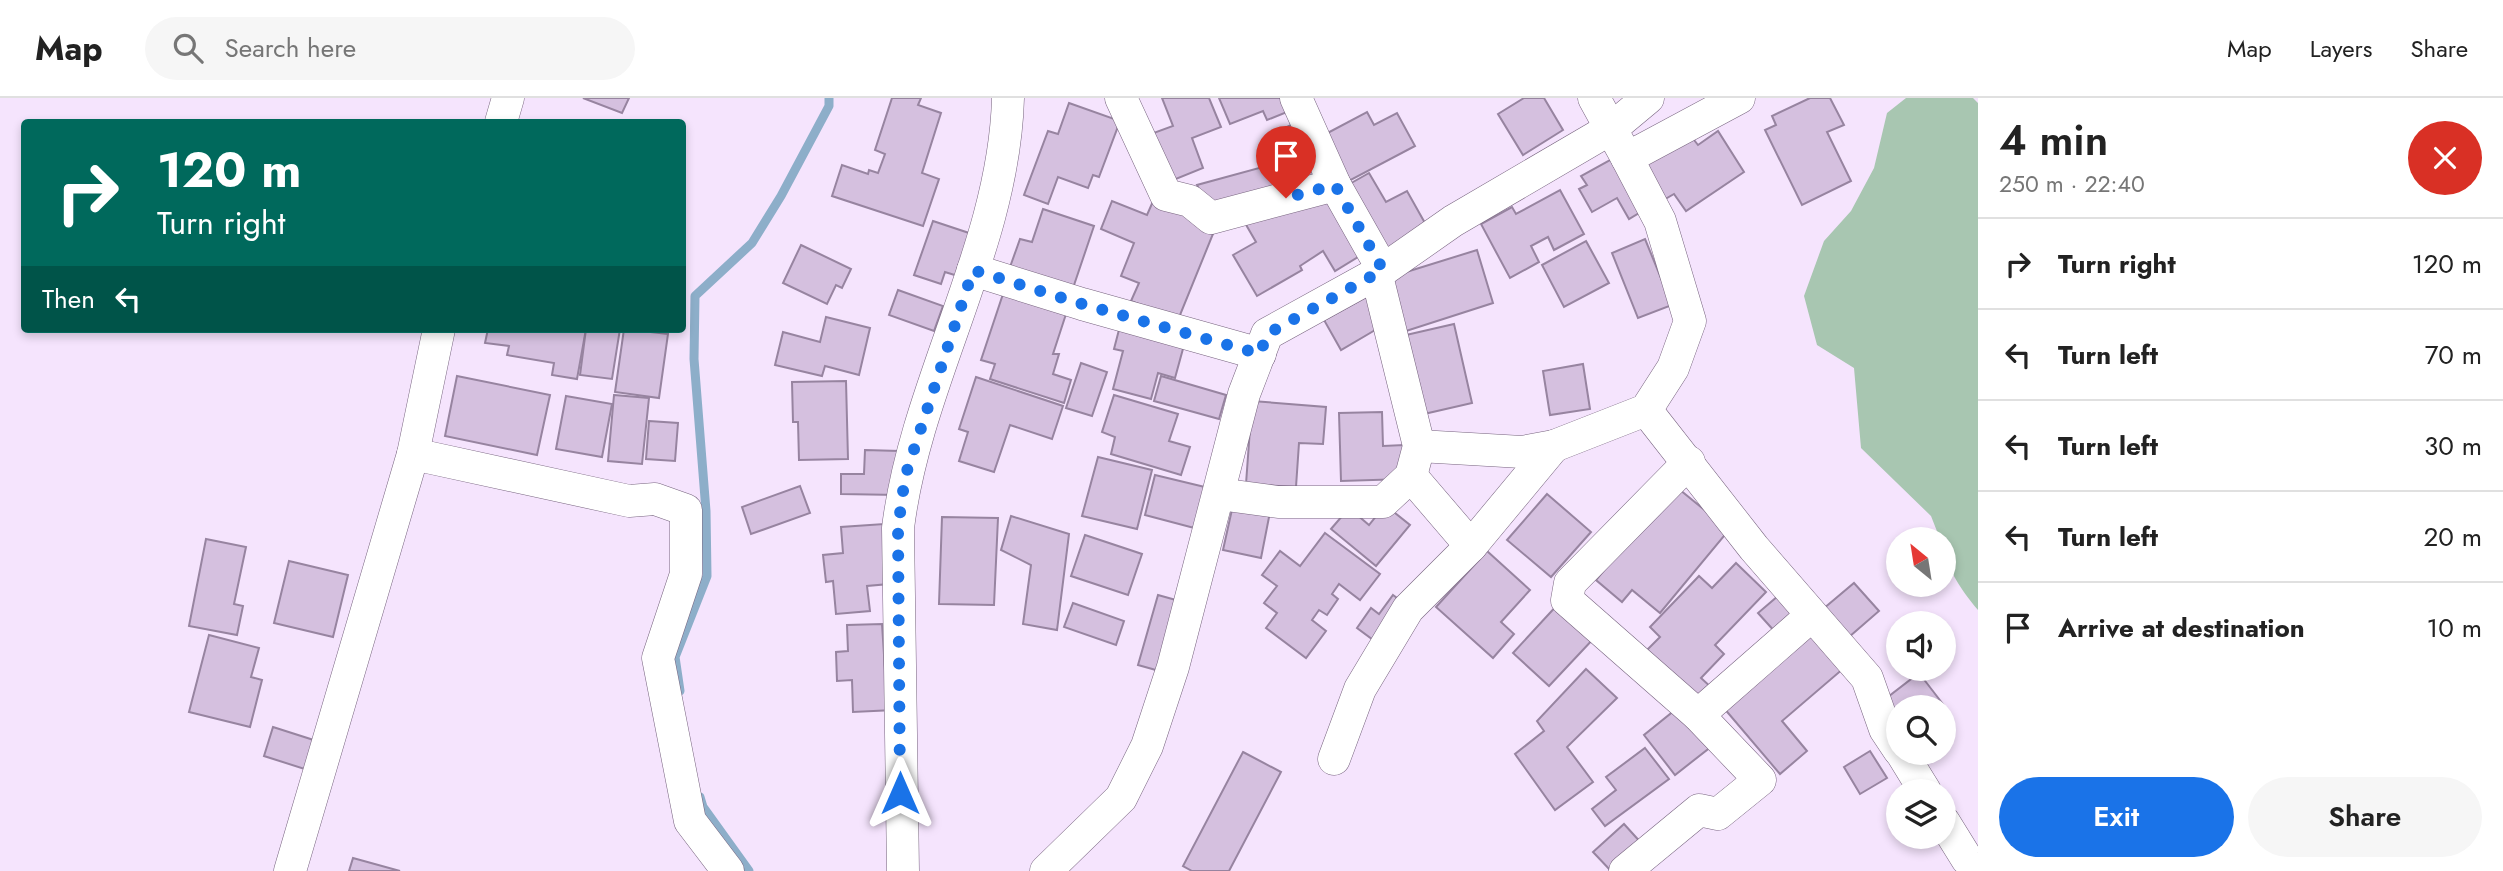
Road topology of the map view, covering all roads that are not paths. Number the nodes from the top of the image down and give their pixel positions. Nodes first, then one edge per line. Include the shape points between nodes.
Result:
1 (509, 98) edge
2 (1008, 98) edge
3 (1121, 98) edge
4 (1296, 98) edge
5 (1594, 98) edge
6 (1648, 98) edge
7 (1739, 98) edge
8 (502, 119) edge
9 (1612, 128) junction
10 (1627, 158) junction
11 (1335, 185) junction
12 (973, 270) junction
13 (1380, 271) junction
14 (438, 333) edge
15 (1260, 354) junction
16 (1646, 410) junction
17 (1419, 446) junction
18 (1554, 446) junction
19 (413, 454) junction
20 (1689, 462) junction
21 (1410, 476) junction
22 (1219, 494) junction
23 (1471, 546) junction
24 (1811, 616) junction
25 (1698, 715) junction
26 (1886, 730) edge
27 (1334, 759) dead end
28 (1956, 841) edge
29 (1978, 868) edge
30 (290, 871) edge
31 (728, 871) edge
32 (903, 871) edge
33 (1046, 871) edge
34 (1625, 871) edge

1 - 8 street
2 - 12 street via 1006,142
3 - 11 street via 1166,195 1190,201 1211,218
4 - 11 street
5 - 9 street
6 - 9 street
7 - 10 street
9 - 10 street
9 - 13 street via 1453,221
10 - 16 street via 1660,221 1689,321 1673,368
11 - 13 street
12 - 15 street
12 - 32 street via 905,477 898,528
13 - 15 street via 1267,334
13 - 17 street
14 - 19 street
15 - 22 street via 1244,394
16 - 18 street
16 - 20 street
17 - 18 street via 1522,452
17 - 21 street
18 - 23 street
19 - 30 street
19 - 31 street via 629,501 654,499 686,510 686,574 658,658 690,821
20 - 24 street
20 - 25 street via 1570,583 1567,600
21 - 22 street via 1383,502 1278,502
21 - 23 street
22 - 33 street via 1147,746 1121,798
23 - 27 street via 1408,609 1360,689
24 - 25 street
24 - 26 street via 1867,678
25 - 34 street via 1760,780 1718,814 1699,810
28 - 29 street

